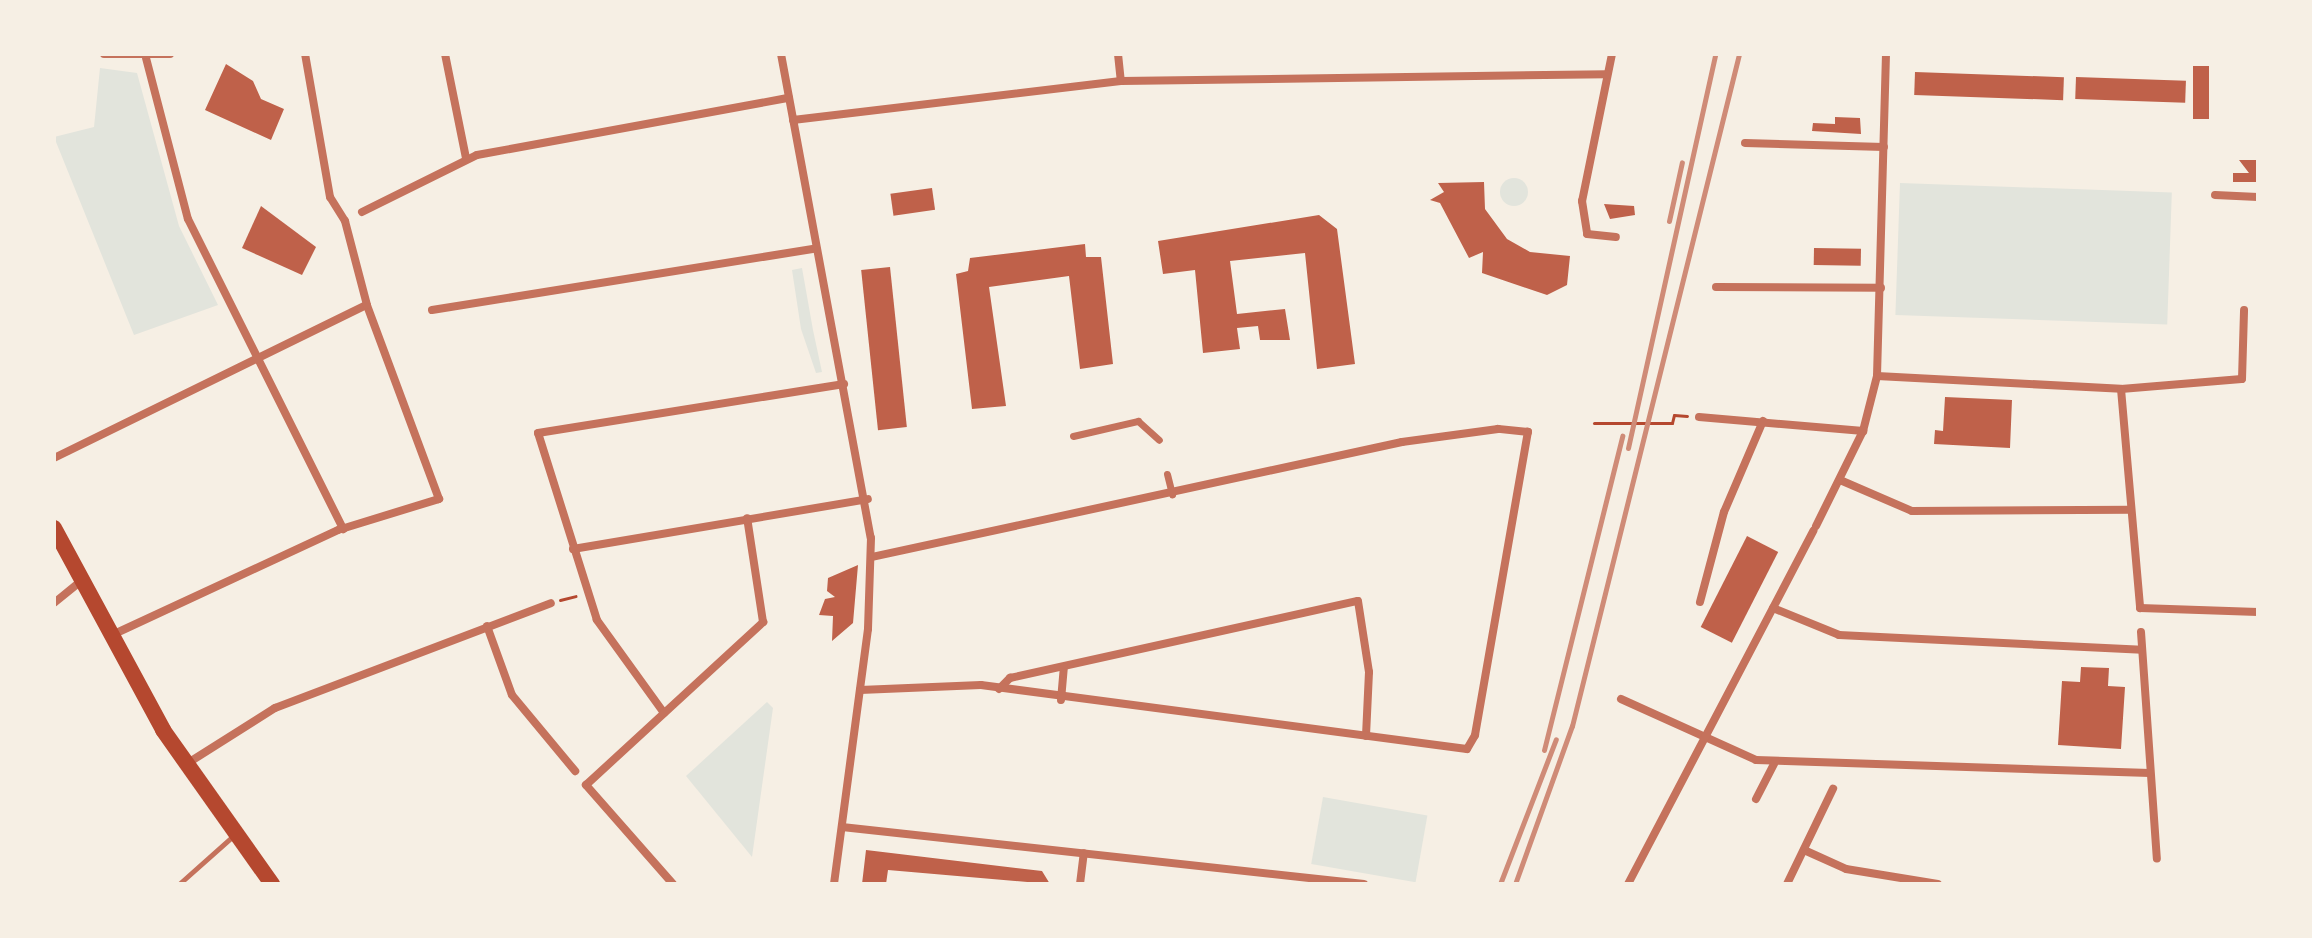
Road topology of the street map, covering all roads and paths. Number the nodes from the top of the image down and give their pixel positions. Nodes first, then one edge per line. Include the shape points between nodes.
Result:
1 (104, 54) edge
2 (170, 54) edge
3 (305, 54) edge
4 (445, 54) edge
5 (781, 54) edge
6 (1118, 54) edge
7 (1612, 54) edge
8 (1886, 54) edge
9 (146, 58) junction
10 (1607, 74) junction
11 (1121, 81) junction
12 (789, 98) junction
13 (793, 120) junction
14 (1745, 143) dead end
15 (1884, 147) junction
16 (466, 158) junction
17 (2215, 195) dead end
18 (2258, 197) edge
19 (362, 212) dead end
20 (1616, 237) dead end
21 (814, 249) junction
22 (1716, 287) dead end
23 (1881, 288) junction
24 (367, 305) junction
25 (432, 310) dead end
26 (2244, 310) dead end
27 (258, 357) junction
28 (1877, 376) junction
29 (844, 384) junction
30 (2121, 389) junction
31 (1695, 416) joint
32 (1763, 421) junction
33 (1594, 423) dead end
34 (1863, 431) junction
35 (1073, 436) dead end
36 (1159, 440) dead end
37 (54, 458) edge
38 (1167, 474) dead end
39 (1840, 480) junction
40 (1172, 494) junction
41 (868, 499) junction
42 (2131, 510) junction
43 (747, 518) junction
44 (54, 528) edge
45 (343, 529) junction
46 (573, 549) junction
47 (872, 557) junction
48 (81, 581) junction
49 (587, 592) junction
50 (1700, 602) dead end
51 (54, 603) edge
52 (551, 603) joint
53 (1773, 608) junction
54 (2258, 612) edge
55 (487, 626) junction
56 (2141, 632) dead end
57 (110, 636) junction
58 (2142, 650) junction
59 (1064, 667) junction
60 (999, 689) junction
61 (860, 690) junction
62 (1621, 699) dead end
63 (1061, 700) junction
64 (664, 713) junction
65 (1366, 736) junction
66 (1704, 738) junction
67 (1775, 762) junction
68 (185, 765) junction
69 (575, 771) dead end
70 (2150, 773) junction
71 (1833, 789) dead end
72 (1756, 799) dead end
73 (842, 827) junction
74 (234, 835) junction
75 (1804, 850) junction
76 (1084, 853) junction
77 (2157, 858) dead end
78 (179, 884) edge
79 (272, 884) edge
80 (673, 884) edge
81 (834, 884) edge
82 (1080, 884) edge
83 (1364, 884) edge
84 (1628, 884) edge
85 (1787, 884) edge
86 (1938, 884) edge

1 - 9 street
2 - 9 street
3 - 24 street via 330,197 345,221
4 - 16 street
5 - 12 street
6 - 11 street
7 - 10 street
8 - 15 street
9 - 27 street via 188,219
10 - 11 street
10 - 20 street via 1582,201 1587,234
11 - 13 street
12 - 13 street
12 - 16 street
13 - 21 street
14 - 15 street
15 - 23 street
16 - 19 street
17 - 18 street
21 - 25 street
21 - 29 street
22 - 23 street
23 - 28 street
24 - 27 street
24 - 45 street via 439,491 426,506
26 - 30 street via 2242,379
27 - 37 street
27 - 45 street
28 - 30 street
28 - 34 street
29 - 41 street
29 - 46 street via 544,430 537,438
30 - 42 street
31 - 32 street
31 - 33 path via 1674,415 1672,423
32 - 34 street
32 - 50 street via 1724,512
34 - 39 street
35 - 36 street via 1138,421
38 - 40 street
39 - 42 street via 1912,511
39 - 53 street
40 - 47 street
40 - 65 street via 1437,436 1526,430 1470,748
41 - 43 street
41 - 47 street
42 - 54 street via 2140,608
43 - 46 street
43 - 64 street via 763,622
44 - 48 highway
45 - 57 street
46 - 49 street
47 - 61 street
48 - 51 street
48 - 57 highway
49 - 52 path
49 - 64 street via 603,631
52 - 55 street
53 - 58 street via 1839,635
53 - 66 street
55 - 68 street via 275,708
55 - 69 street via 512,695
56 - 58 street
57 - 68 highway
58 - 70 street
59 - 60 street via 1010,678
59 - 63 street
59 - 65 street via 1358,601 1369,672
60 - 61 street
60 - 63 street
61 - 73 street
62 - 66 street
63 - 65 street
64 - 80 street via 586,785
66 - 67 street
66 - 84 street
67 - 70 street
67 - 72 street
68 - 74 highway
70 - 77 street
71 - 75 street
73 - 76 street
73 - 81 street
74 - 78 lane
74 - 79 highway
75 - 85 street
75 - 86 street via 1846,869
76 - 82 street
76 - 83 street

